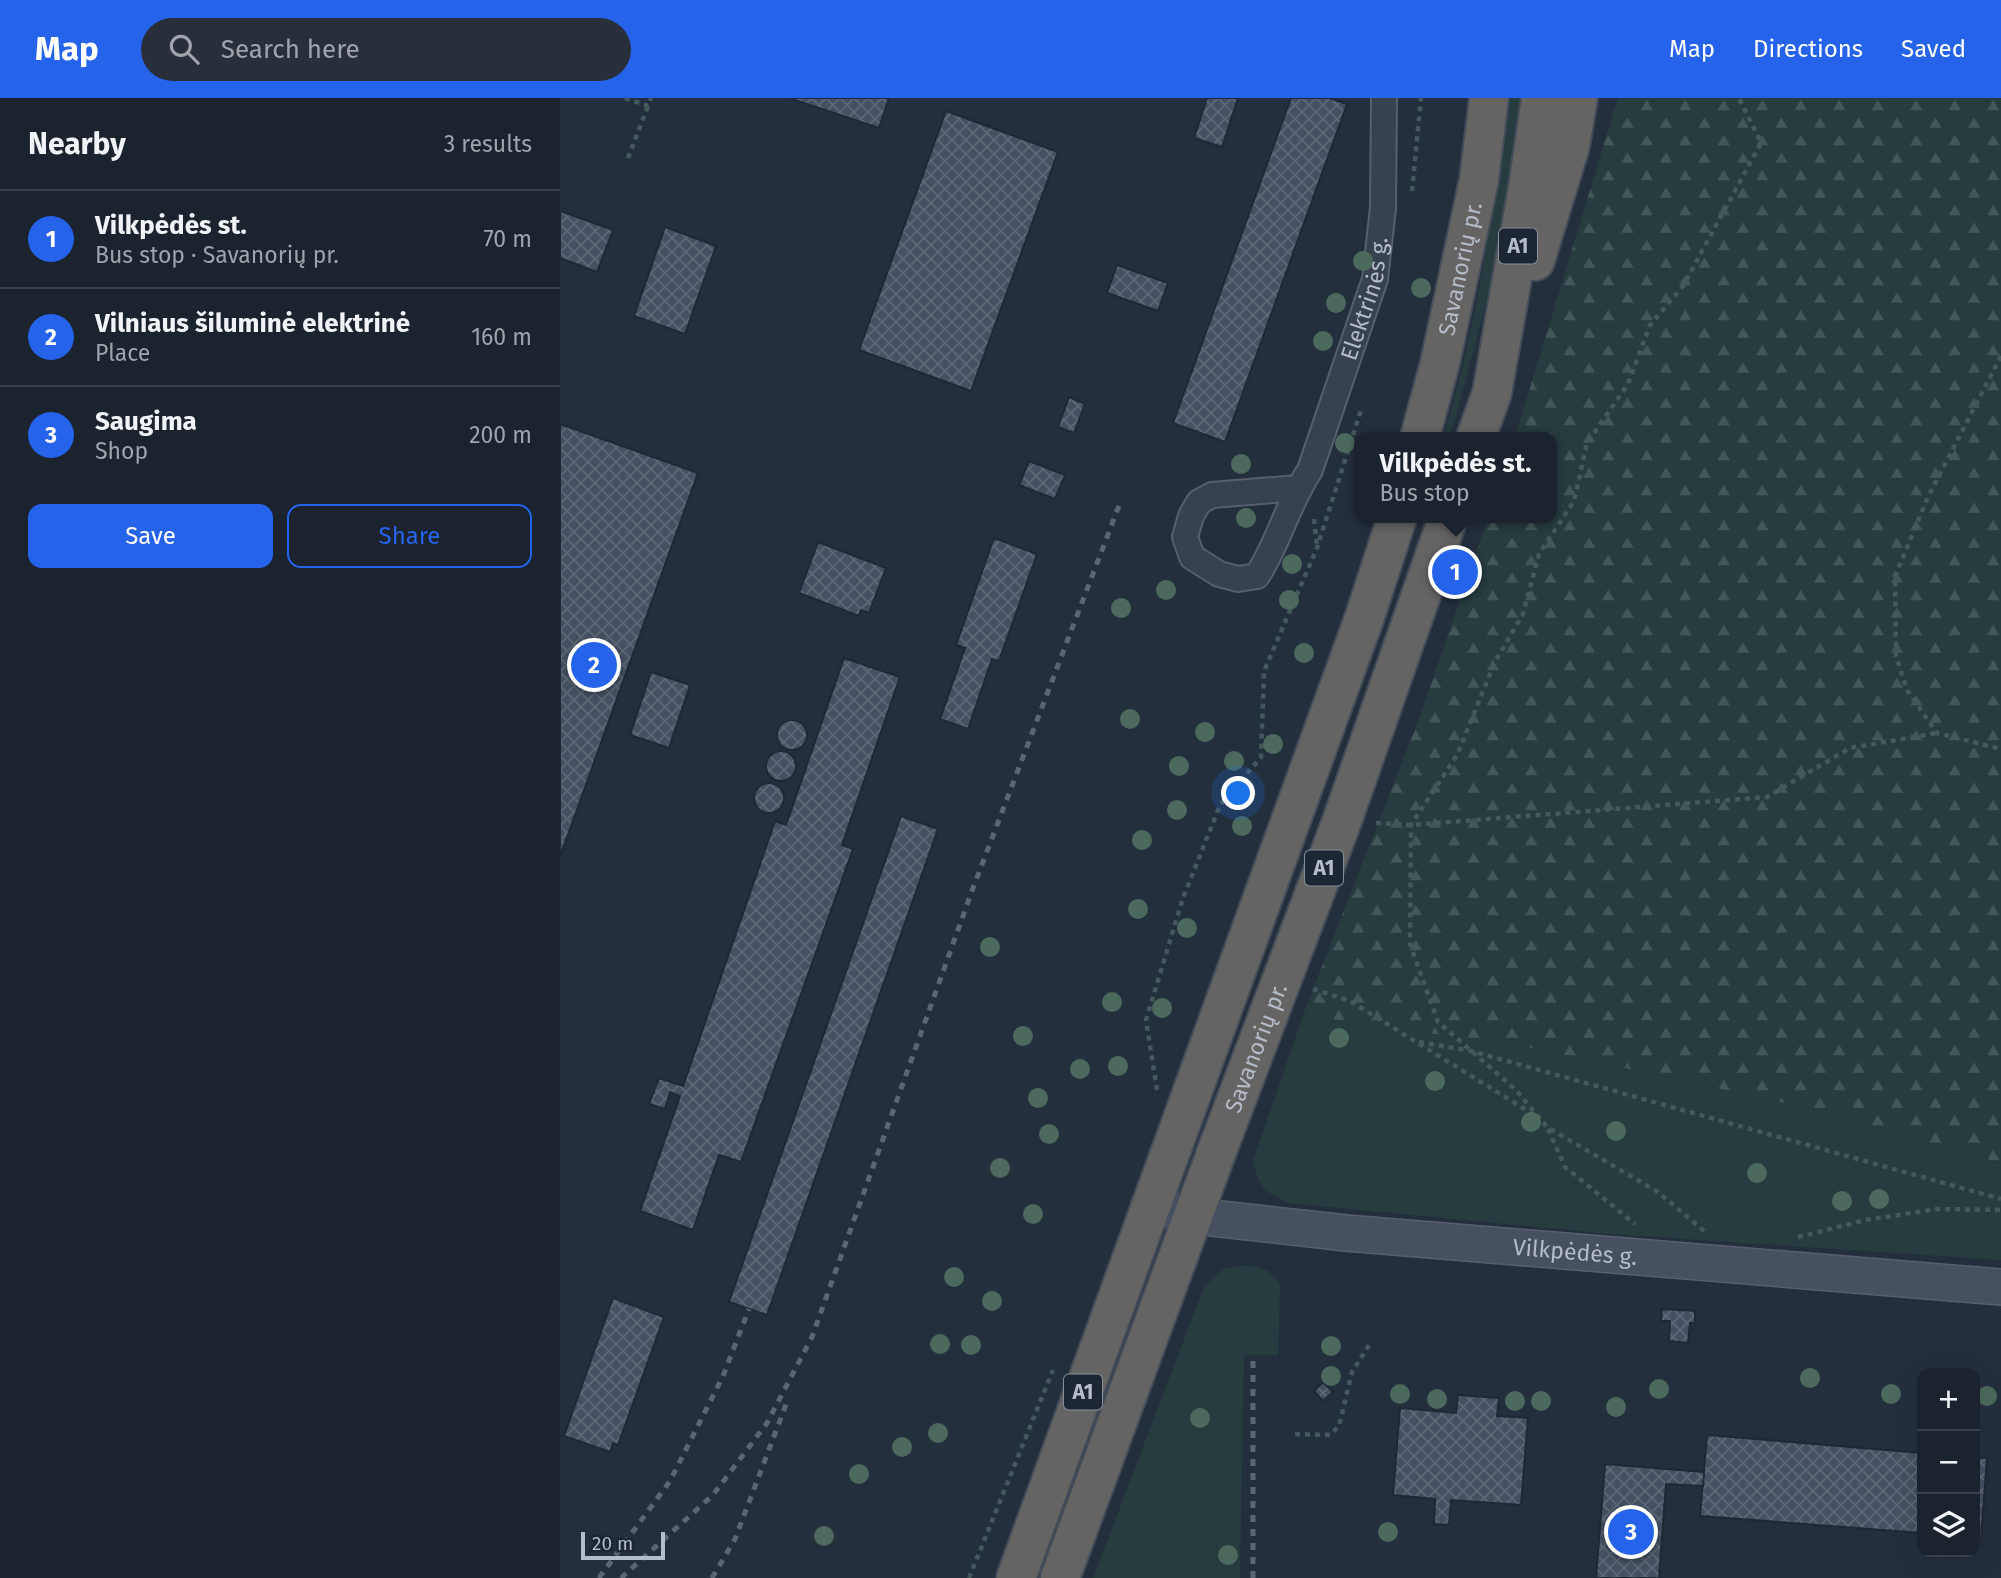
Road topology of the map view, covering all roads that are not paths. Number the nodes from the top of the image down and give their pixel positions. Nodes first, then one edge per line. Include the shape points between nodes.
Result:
1 (1384, 98) edge
2 (1465, 98) edge
3 (1489, 98) edge
4 (1541, 98) edge
5 (1578, 98) edge
6 (1464, 248) junction
7 (1492, 393) junction
8 (1421, 432) edge
9 (1478, 432) edge
10 (1298, 488) junction
11 (1395, 523) edge
12 (1446, 523) edge
13 (1149, 1205) junction
14 (1194, 1216) junction
15 (2001, 1287) edge
16 (1016, 1578) edge
17 (1060, 1578) edge

1 - 10 street, Elektrinės g. via 1383,208 1375,279 1310,470
2 - 6 highway
3 - 6 highway, Savanorių pr. / A1 via 1479,180
4 - 7 highway, A1
5 - 7 highway via 1557,195
6 - 8 highway, Savanorių pr. / A1
7 - 9 highway, A1
10 - 10 street, Elektrinės g. via 1257,576 1238,579 1219,574 1192,557 1185,537 1199,502 1212,495
11 - 13 highway, Savanorių pr. / A1
12 - 14 highway, Savanorių pr. / A1 via 1342,821
13 - 14 main road, Vilkpėdės g.
13 - 16 highway, Savanorių pr. / A1
14 - 15 main road, Vilkpėdės g. via 1515,1248
14 - 17 highway, Savanorių pr. / A1

